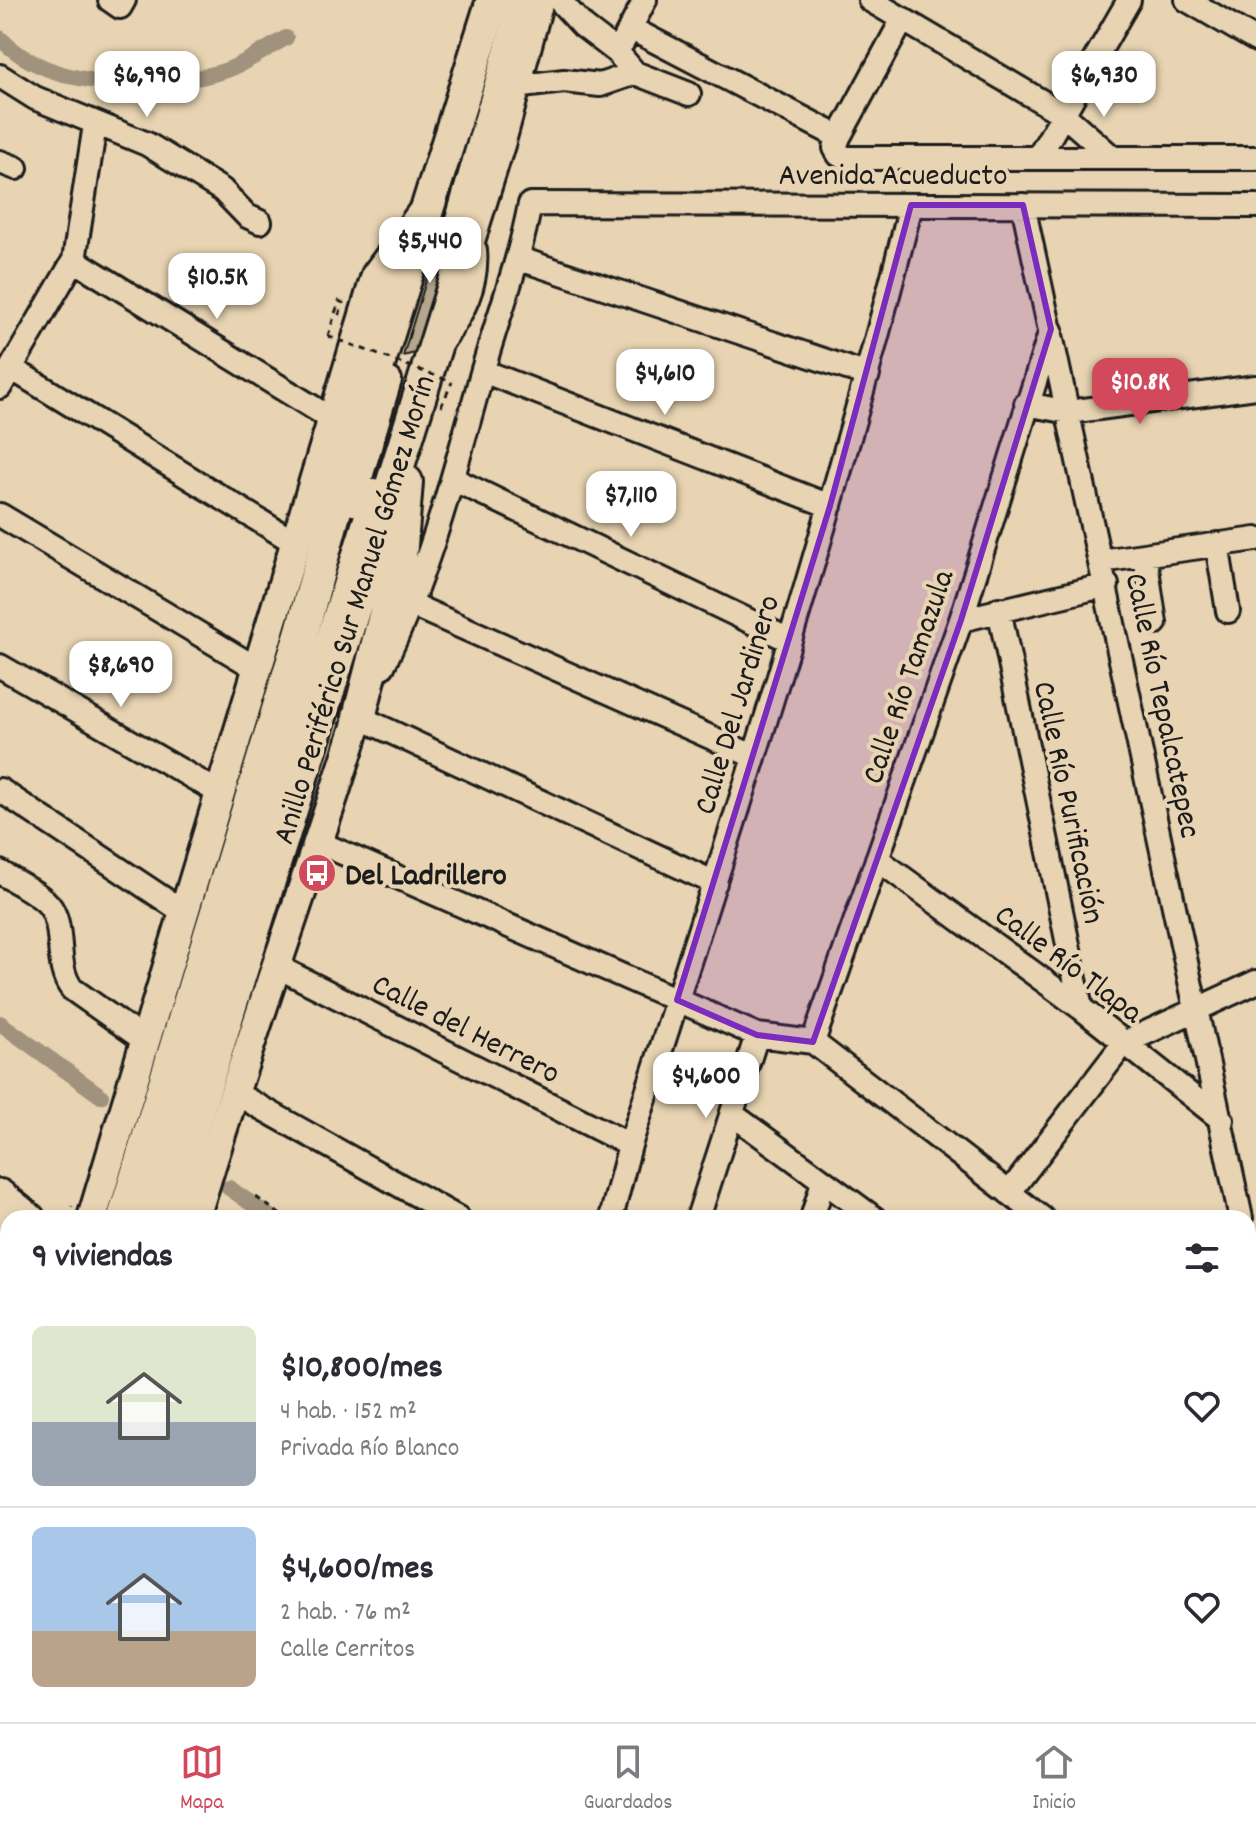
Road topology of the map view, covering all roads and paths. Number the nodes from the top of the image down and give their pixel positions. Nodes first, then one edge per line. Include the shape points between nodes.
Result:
1 (110, 0) edge
2 (124, 0) edge
3 (493, 0) edge
4 (509, 0) edge
5 (520, 0) edge
6 (537, 0) edge
7 (559, 0) edge
8 (645, 0) edge
9 (870, 0) edge
10 (1129, 0) edge
11 (1187, 0) edge
12 (903, 19) junction
13 (630, 28) junction
14 (1256, 40) edge
15 (617, 52) junction
16 (635, 73) junction
17 (0, 76) edge
18 (600, 85) junction
19 (514, 87) junction
20 (689, 94) dead end
21 (1063, 114) junction
22 (95, 125) junction
23 (474, 138) junction
24 (839, 146) junction
25 (1038, 158) junction
26 (1113, 158) junction
27 (1256, 158) edge
28 (911, 205) junction
29 (1023, 205) junction
30 (1256, 206) edge
31 (456, 210) junction
32 (260, 222) dead end
33 (520, 259) junction
34 (74, 260) junction
35 (338, 318) dead end
36 (1051, 329) junction
37 (483, 371) junction
38 (868, 375) junction
39 (6, 378) edge
40 (452, 382) dead end
41 (1256, 387) edge
42 (1026, 404) junction
43 (1069, 412) junction
44 (335, 421) junction
45 (410, 429) junction
46 (455, 480) junction
47 (830, 506) junction
48 (0, 515) edge
49 (1256, 539) edge
50 (294, 542) junction
51 (1217, 544) junction
52 (1145, 555) junction
53 (1101, 561) junction
54 (1107, 585) junction
55 (412, 605) junction
56 (999, 609) junction
57 (1228, 611) dead end
58 (961, 620) junction
59 (1155, 623) dead end
60 (787, 639) junction
61 (0, 666) edge
62 (256, 668) junction
63 (359, 717) junction
64 (753, 756) junction
65 (0, 790) edge
66 (218, 792) junction
67 (320, 843) junction
68 (877, 859) junction
69 (0, 872) edge
70 (715, 883) junction
71 (182, 911) junction
72 (276, 966) junction
73 (1256, 982) edge
74 (677, 1000) junction
75 (1081, 1008) junction
76 (1197, 1012) junction
77 (757, 1035) junction
78 (144, 1040) junction
79 (813, 1042) junction
80 (1124, 1043) junction
81 (233, 1092) junction
82 (732, 1114) junction
83 (1222, 1120) junction
84 (630, 1145) junction
85 (823, 1182) junction
86 (1009, 1193) junction
87 (0, 1194) edge
88 (256, 1197) dead end
89 (142, 1203) edge
90 (20, 1210) edge
91 (119, 1210) edge
92 (197, 1210) edge
93 (274, 1210) edge
94 (444, 1210) edge
95 (613, 1210) edge
96 (701, 1210) edge
97 (814, 1210) edge
98 (863, 1210) edge
99 (1031, 1210) edge
100 (1239, 1210) edge

1 - 2 street via 120,7
3 - 23 highway, Anillo Periférico Sur Manuel Gómez Morín
4 - 23 street
5 - 23 street
6 - 19 highway, Anillo Periférico Sur Manuel Gómez Morín
7 - 15 street
8 - 13 street
9 - 12 street
10 - 21 street
11 - 14 street
12 - 21 street
12 - 24 street
13 - 15 street
13 - 24 street
15 - 16 street
15 - 18 street
16 - 18 street
16 - 20 street
17 - 22 street
18 - 19 street via 564,81
19 - 23 highway, Anillo Periférico Sur Manuel Gómez Morín
21 - 25 street
21 - 26 street
22 - 32 street via 147,144 222,190
22 - 34 street
23 - 31 highway, Anillo Periférico Sur Manuel Gómez Morín
23 - 31 highway, Anillo Periférico Sur Manuel Gómez Morín
24 - 25 street, Avenida Acueducto via 847,158
25 - 26 street, Avenida Acueducto
26 - 27 street, Avenida Acueducto
28 - 29 street, Avenida Acueducto
28 - 33 street, Avenida Acueducto via 530,204
28 - 38 street, Calle Del Jardinero
29 - 30 street, Avenida Acueducto
29 - 36 street, Calle Río Tepalcatepec
31 - 44 main road via 376,275
31 - 45 highway, Anillo Periférico Sur Manuel Gómez Morín via 431,356
31 - 89 highway, Anillo Periférico Sur Manuel Gómez Morín
33 - 37 street
33 - 38 street
34 - 39 street
34 - 44 street
35 - 40 path, bridge via 343,303 339,301 328,336
36 - 42 street, Calle Río Tamazula
36 - 43 street, Calle Río Tepalcatepec
37 - 46 street
37 - 47 street
38 - 47 street, Calle Del Jardinero
39 - 50 street
41 - 43 street
42 - 43 street
42 - 58 street, Calle Río Tamazula
43 - 53 street, Calle Río Tepalcatepec
44 - 50 main road
45 - 63 highway via 400,558
45 - 89 highway, Anillo Periférico Sur Manuel Gómez Morín
46 - 55 street
46 - 60 street
47 - 60 street, Calle Del Jardinero
48 - 62 street
49 - 51 street
50 - 62 main road
51 - 52 street
51 - 57 street
52 - 53 street
52 - 59 street
53 - 54 street, Calle Río Tepalcatepec
54 - 56 street
54 - 76 street, Calle Río Tepalcatepec
55 - 63 street
55 - 64 street
56 - 58 street
56 - 75 street, Calle Río Purificación
58 - 68 street, Calle Río Tamazula
60 - 64 street, Calle Del Jardinero
61 - 66 street
62 - 66 main road
63 - 67 main road
63 - 70 street
64 - 70 street, Calle Del Jardinero
65 - 71 street
66 - 71 main road
67 - 72 main road
67 - 74 street
68 - 75 street, Calle Río Tlapa
68 - 79 street, Calle Río Tamazula
69 - 78 street via 48,904 64,979 72,989
70 - 74 street, Calle Del Jardinero
71 - 78 main road
72 - 81 main road
72 - 84 street, Calle del Herrero
73 - 76 street
74 - 77 street
74 - 84 street, Calle Del Jardinero
75 - 80 street, Calle Río Tlapa
76 - 80 street
76 - 83 street, Calle Río Tepalcatepec
77 - 79 street
77 - 82 street
78 - 89 main road
79 - 86 street
80 - 83 street, Calle Río Tlapa
80 - 86 street
81 - 92 main road
81 - 94 street
82 - 85 street
82 - 96 street
83 - 100 street, Calle Río Tepalcatepec
84 - 95 street, Calle Del Jardinero
85 - 97 street
85 - 98 street
86 - 99 street
87 - 90 main road
88 - 93 path
89 - 91 main road

